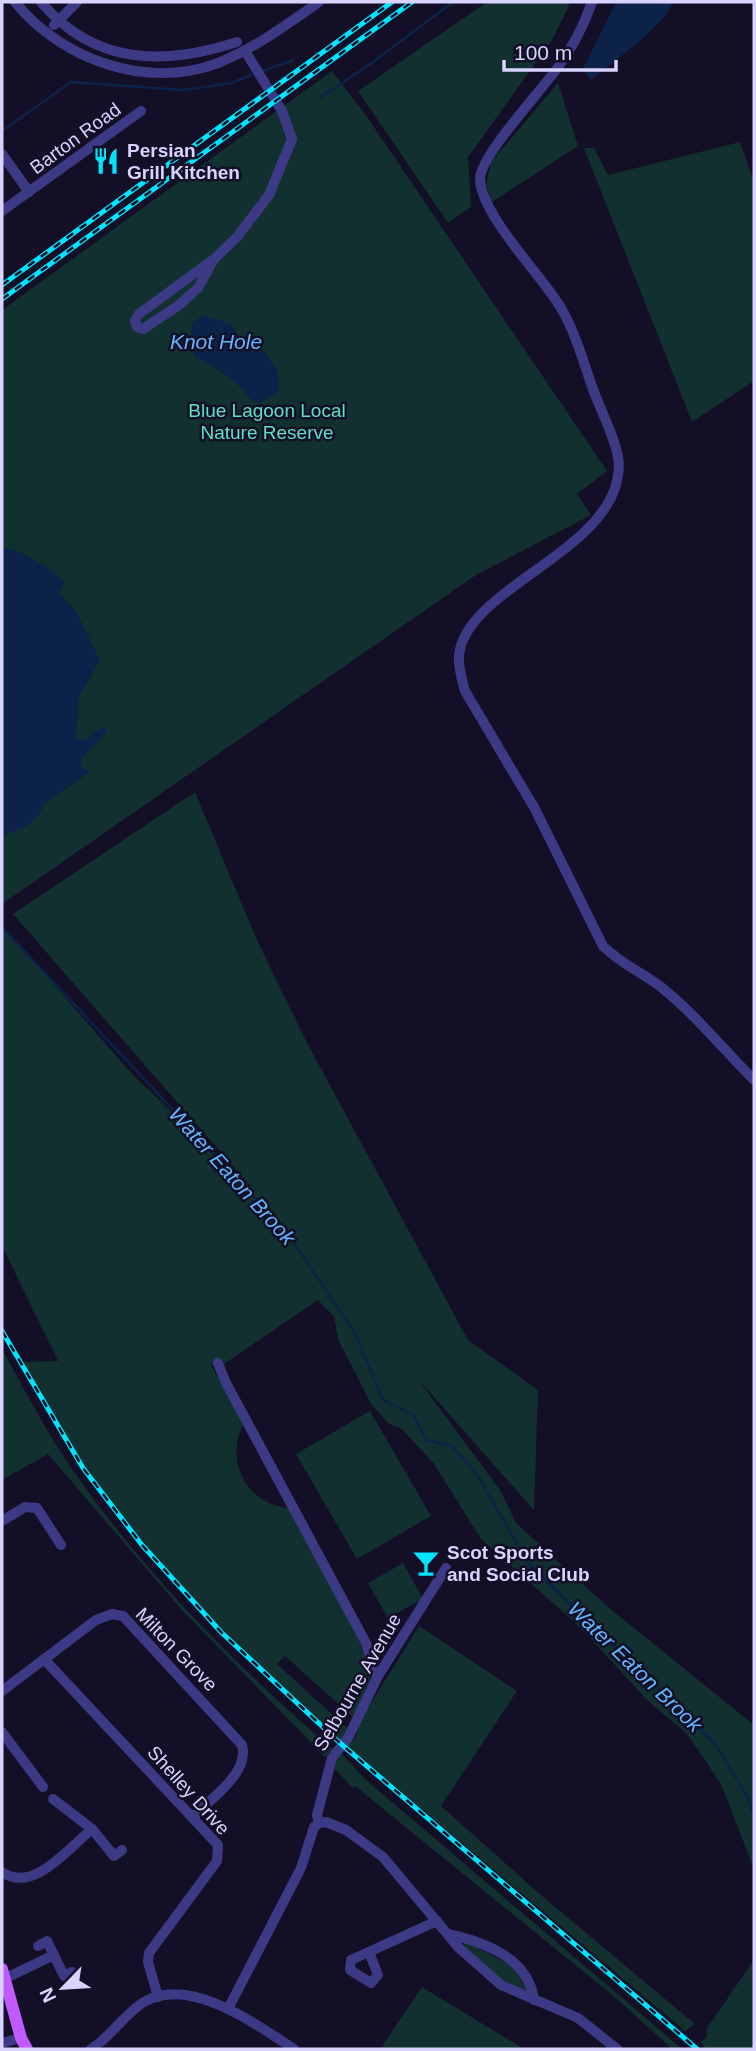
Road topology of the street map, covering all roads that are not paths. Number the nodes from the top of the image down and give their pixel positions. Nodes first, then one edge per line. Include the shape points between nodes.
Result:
1 (15, 2) edge
2 (41, 2) edge
3 (77, 2) edge
4 (319, 2) edge
5 (592, 2) edge
6 (57, 20) junction
7 (47, 33) junction
8 (237, 42) dead end
9 (245, 51) junction
10 (174, 57) junction
11 (176, 71) junction
12 (141, 111) dead end
13 (2, 154) edge
14 (29, 192) junction
15 (2, 211) edge
16 (214, 259) junction
17 (754, 1080) edge
18 (218, 1363) dead end
19 (2, 1521) edge
20 (61, 1545) dead end
21 (446, 1568) dead end
22 (44, 1660) junction
23 (379, 1676) junction
24 (2, 1691) edge
25 (2, 1732) edge
26 (43, 1787) dead end
27 (53, 1799) dead end
28 (193, 1817) junction
29 (319, 1823) junction
30 (92, 1829) junction
31 (122, 1850) dead end
32 (2, 1872) edge
33 (437, 1920) junction
34 (448, 1934) junction
35 (38, 1945) dead end
36 (369, 1952) dead end
37 (54, 1955) junction
38 (72, 1972) dead end
39 (4, 1974) edge
40 (158, 1997) junction
41 (534, 2000) junction
42 (228, 2009) junction
43 (2, 2043) edge
44 (24, 2044) edge
45 (91, 2049) edge
46 (293, 2049) edge
47 (617, 2049) edge

1 - 7 street
2 - 6 street
3 - 6 street
4 - 9 street
5 - 17 street via 573,44 492,152 480,177 486,206 558,302 612,440 619,470 615,488 595,525 474,623 461,648 460,671 465,691 535,809 604,946 618,961 668,994
6 - 7 street
6 - 10 street via 109,49
7 - 11 street via 110,66 141,72
8 - 10 street
9 - 11 street via 215,64
9 - 16 street via 282,111 292,139 259,211
10 - 11 street
12 - 14 street, Barton Road
13 - 14 street, Barton Road
14 - 15 street, Barton Road
16 - 16 street via 198,288 179,305 143,329 137,327 139,314
18 - 23 street via 360,1631
19 - 20 street via 25,1507 37,1508
21 - 23 street, Selbourne Avenue
22 - 24 street, Milton Grove
22 - 28 street, Shelley Drive
22 - 28 street, Milton Grove via 104,1615 130,1621 242,1745 239,1770
23 - 29 street, Selbourne Avenue via 348,1738 330,1762
25 - 26 street
27 - 30 street
28 - 40 street, Shelley Drive via 220,1853 149,1953
29 - 33 street via 346,1830 383,1857
29 - 42 street, Selbourne Avenue via 314,1826 301,1868
30 - 31 street via 114,1856
30 - 32 street via 38,1874 21,1879
33 - 34 street
33 - 36 street
34 - 41 street via 500,1985
34 - 41 street via 486,1944 513,1962 533,1987
35 - 37 street via 47,1941
37 - 38 street via 64,1976
37 - 39 street
39 - 44 main road
40 - 42 street via 196,1997
40 - 45 street via 144,2002
41 - 47 street via 578,2018
42 - 46 street
43 - 44 street

